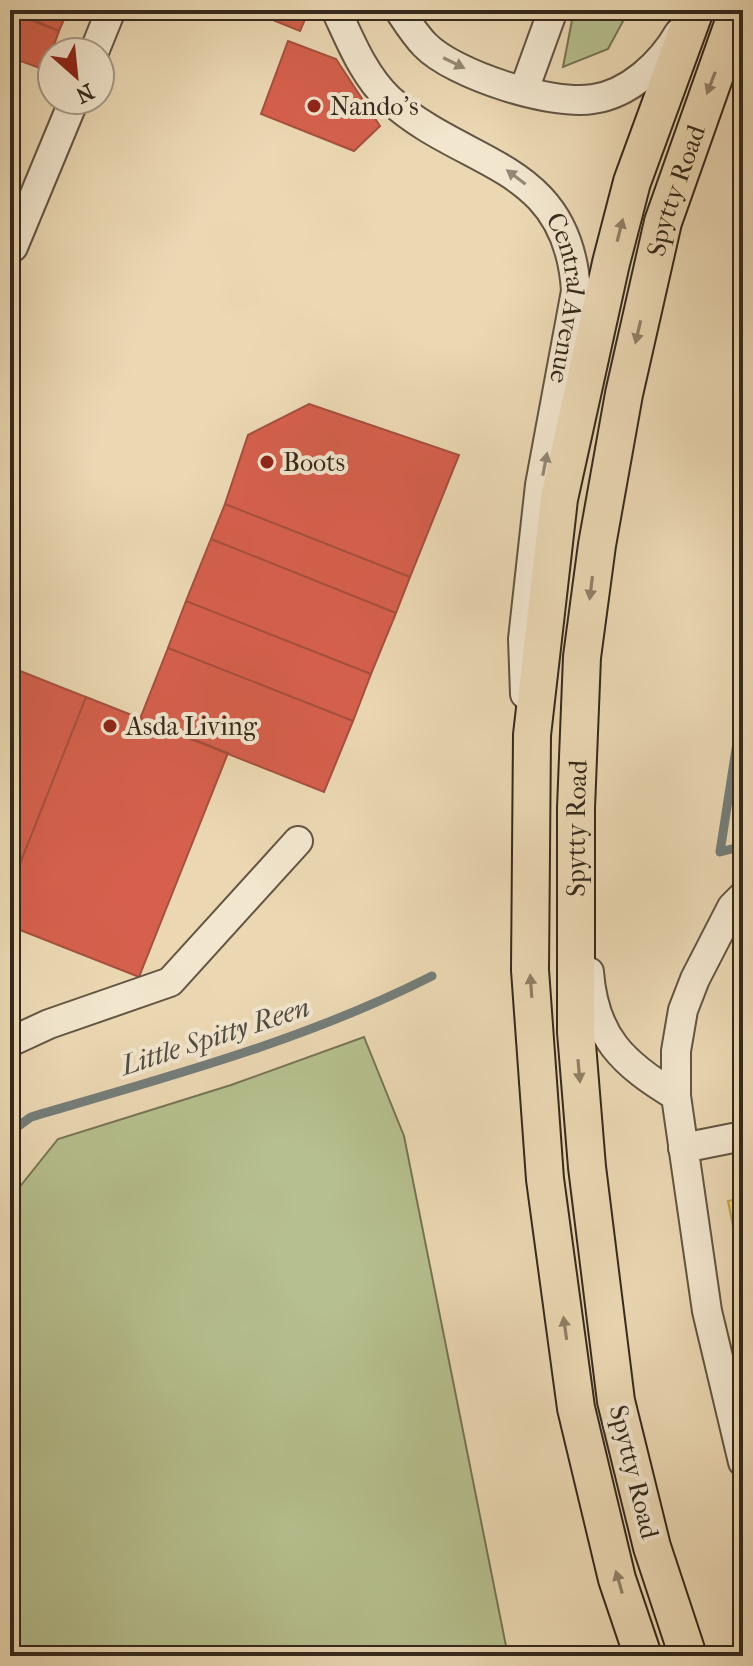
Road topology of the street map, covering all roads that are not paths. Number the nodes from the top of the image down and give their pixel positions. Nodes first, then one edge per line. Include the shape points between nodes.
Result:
1 (111, 10) edge
2 (364, 10) edge
3 (399, 10) edge
4 (553, 10) edge
5 (694, 10) edge
6 (738, 10) edge
7 (336, 11) edge
8 (100, 36) edge
9 (524, 90) junction
10 (67, 116) edge
11 (13, 247) dead end
12 (532, 735) junction
13 (576, 808) junction
14 (298, 841) dead end
15 (743, 896) edge
16 (10, 1042) edge
17 (676, 1096) junction
18 (743, 1136) edge
19 (683, 1148) junction
20 (743, 1462) edge
21 (643, 1656) edge
22 (688, 1656) edge

1 - 8 street
2 - 7 street
3 -> 9 street via 426,46 445,60
4 - 9 street
5 - 9 street via 653,66 619,91 573,100
12 -> 5 main road, Spytty Road via 559,499 611,263 632,182
6 -> 13 main road, Spytty Road via 663,222 624,394 582,657
12 -> 7 street, Central Avenue via 523,683 523,639 540,485 576,291 574,265 550,209 520,179 388,99 366,70
10 - 11 street
21 -> 12 main road, Spytty Road via 617,1579 576,1408 545,1179 530,970
13 - 17 street via 597,1018 632,1067
13 -> 22 main road, Spytty Road via 576,1032 616,1401 652,1547
14 - 16 street via 170,982
15 - 17 street via 709,948 683,1010
17 - 19 street
18 - 19 street
19 - 20 street via 707,1311

